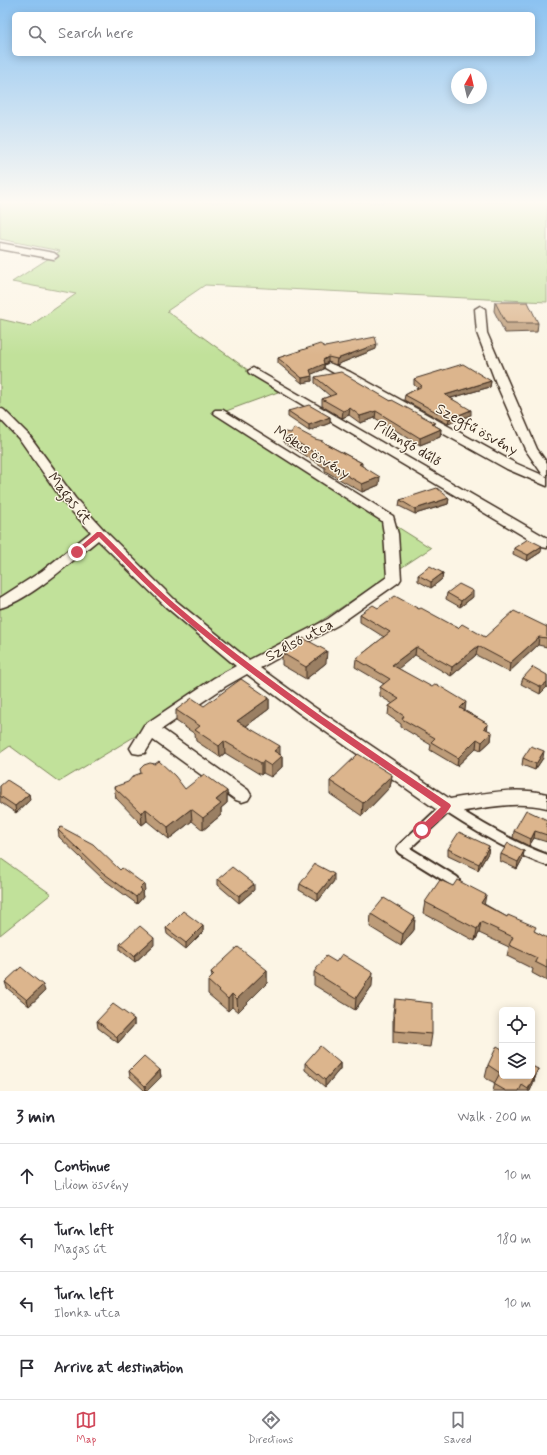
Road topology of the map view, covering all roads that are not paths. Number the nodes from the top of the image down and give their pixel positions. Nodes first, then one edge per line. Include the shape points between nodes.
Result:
1 (37, 253) edge
2 (54, 256) dead end
3 (480, 309) dead end
4 (329, 366) dead end
5 (253, 371) dead end
6 (0, 412) edge
7 (219, 412) dead end
8 (547, 472) edge
9 (547, 482) edge
10 (388, 519) joint
11 (99, 533) junction
12 (547, 544) edge
13 (0, 603) edge
14 (249, 667) junction
15 (150, 730) junction
16 (139, 748) dead end
17 (242, 795) dead end
18 (547, 801) edge
19 (447, 806) junction
20 (547, 860) edge
21 (454, 881) edge

1 - 2 street
3 - 8 street via 482,333 502,383 531,449
4 - 9 street, Szegfű ösvény via 511,466
5 - 12 street, Pillangó dűlő
6 - 11 street, Magas út via 25,438 70,501
7 - 10 street, Mókus ösvény
10 - 14 street, Szélső utca via 394,579 333,622
11 - 13 street via 47,574
11 - 14 street, Magas út via 171,604
14 - 15 street, Szélső utca via 220,682
14 - 19 street, Magas út via 311,714
15 - 16 street, Szélső utca
15 - 17 street
18 - 19 street via 514,796
19 - 20 lane via 488,834 522,852
19 - 21 lane via 402,849

